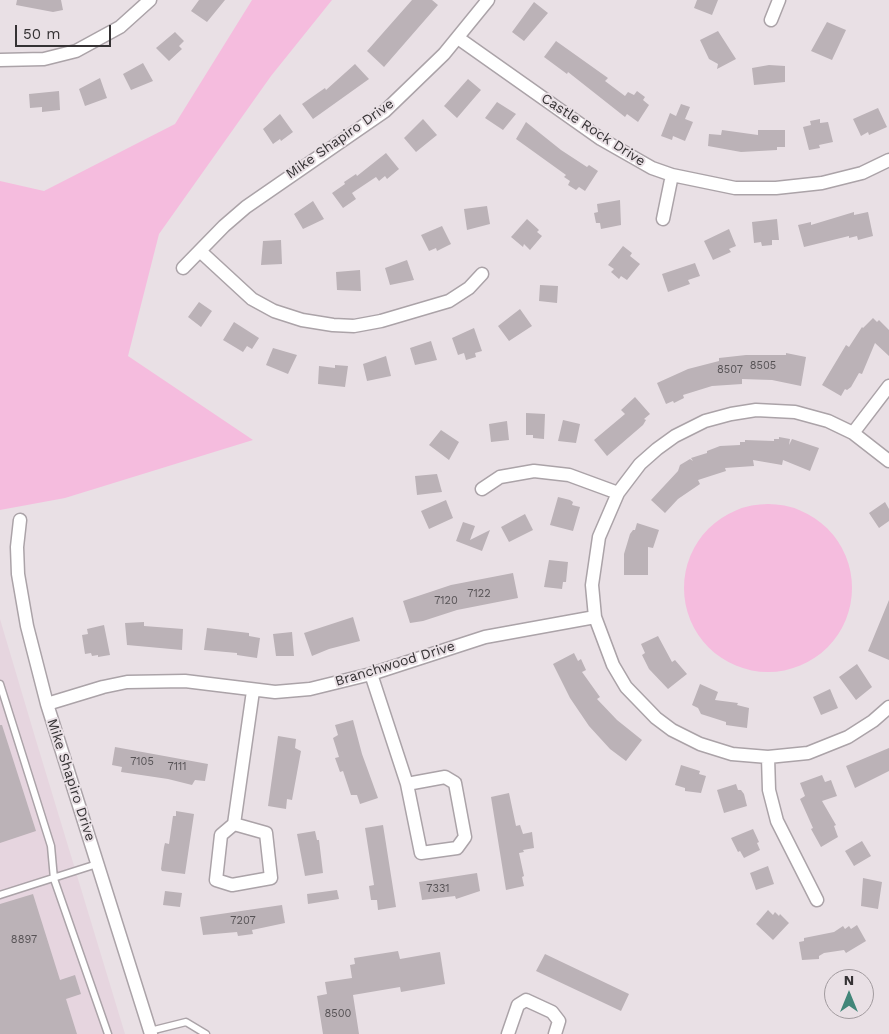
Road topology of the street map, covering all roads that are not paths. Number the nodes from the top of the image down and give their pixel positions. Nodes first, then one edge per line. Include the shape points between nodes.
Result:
1 (150, 0) edge
2 (488, 0) edge
3 (779, 0) edge
4 (771, 20) dead end
5 (458, 38) junction
6 (0, 60) edge
7 (889, 160) edge
8 (672, 175) junction
9 (663, 219) dead end
10 (201, 252) junction
11 (183, 268) dead end
12 (482, 274) dead end
13 (889, 386) edge
14 (854, 433) junction
15 (889, 461) edge
16 (482, 489) dead end
17 (618, 493) junction
18 (20, 520) dead end
19 (595, 617) junction
20 (371, 674) junction
21 (0, 684) edge
22 (253, 691) junction
23 (47, 704) junction
24 (889, 707) edge
25 (768, 758) junction
26 (406, 784) junction
27 (234, 824) junction
28 (98, 864) junction
29 (54, 879) junction
30 (0, 895) edge
31 (817, 900) dead end
32 (151, 1032) edge
33 (108, 1034) edge
34 (206, 1034) edge
35 (508, 1034) edge
36 (555, 1034) edge

1 - 6 street via 120,27 76,51 44,59
2 - 5 street, Mike Shapiro Drive
3 - 4 street
5 - 8 street, Castle Rock Drive via 601,139 652,168
5 - 10 street, Mike Shapiro Drive via 385,111 246,207
7 - 8 street, Castle Rock Drive via 862,174 776,188 735,188
8 - 9 street
10 - 11 street, Mike Shapiro Drive
10 - 12 street via 252,298 274,311 333,325 354,326 381,321 449,301 470,288
13 - 14 street
14 - 15 street
14 - 17 street via 828,421 795,412 756,410 731,414 705,421 675,436 640,464
16 - 17 street via 500,476 534,470 569,475
17 - 19 street via 605,519 595,553 592,585
18 - 23 street, Mike Shapiro Drive via 17,547 21,598
19 - 20 street, Branchwood Drive via 485,637
19 - 25 street via 612,665 626,687 656,718 685,738 716,750
20 - 22 street, Branchwood Drive via 293,692
20 - 26 street
21 - 29 lane via 52,846
22 - 23 street, Branchwood Drive via 185,681 126,682
22 - 27 street
23 - 28 street, Mike Shapiro Drive
24 - 25 street via 873,721 832,745
25 - 31 street via 770,790 777,821
26 - 26 street via 421,853 457,848 465,837 455,783 445,777
27 - 27 street via 221,835 216,880 232,885 271,878 266,833
28 - 29 lane
28 - 32 street, Mike Shapiro Drive
29 - 30 lane
29 - 33 lane
32 - 34 lane via 186,1022
35 - 36 street via 518,1004 526,1000 552,1012 559,1021

